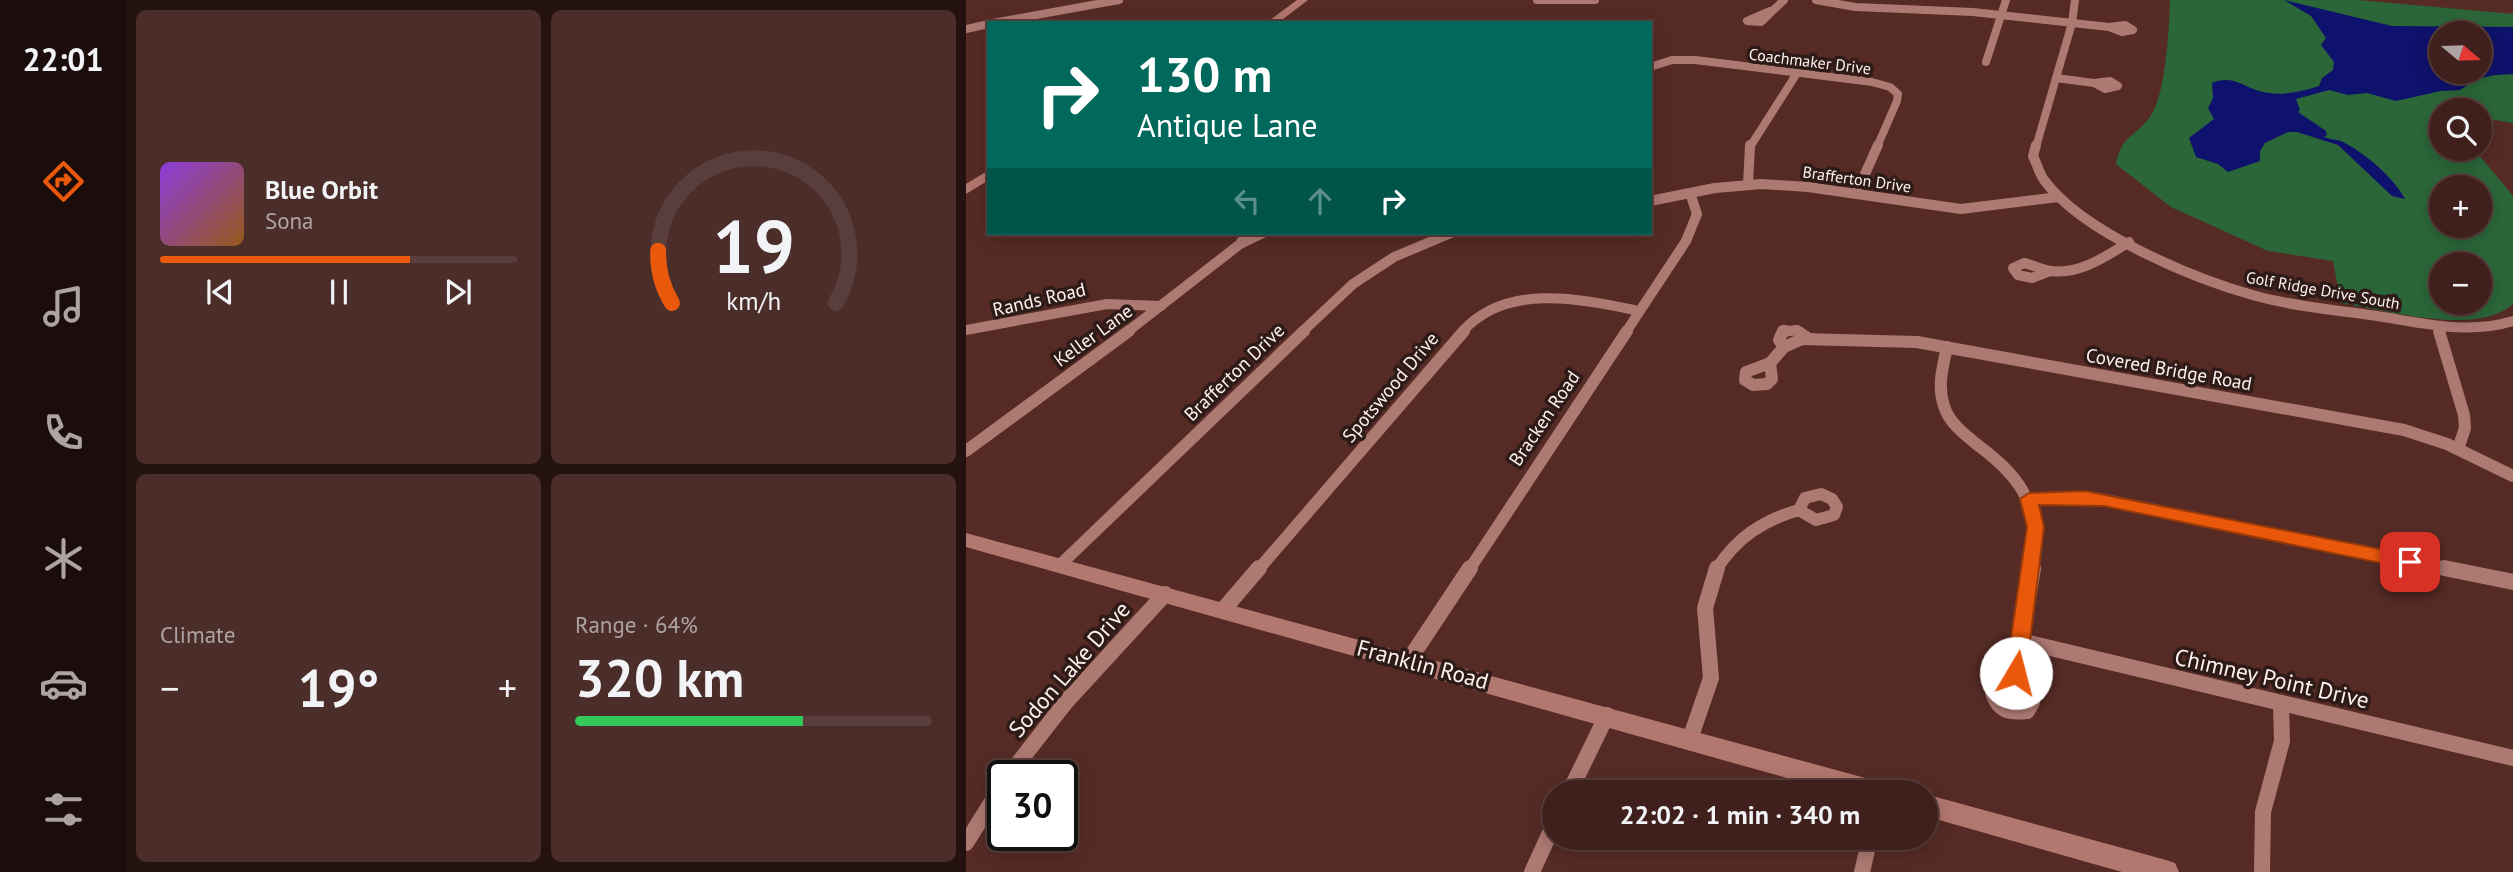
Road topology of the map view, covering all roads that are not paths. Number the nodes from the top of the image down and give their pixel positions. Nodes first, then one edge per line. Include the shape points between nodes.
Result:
1 (1119, 0) edge
2 (1303, 0) edge
3 (1537, 0) edge
4 (1595, 0) edge
5 (1784, 0) edge
6 (1816, 0) edge
7 (2007, 0) edge
8 (2075, 0) edge
9 (1572, 1) edge
10 (1770, 11) dead end
11 (2001, 15) junction
12 (1010, 21) edge
13 (1274, 21) edge
14 (2072, 23) junction
15 (987, 25) edge
16 (2109, 27) dead end
17 (966, 29) edge
18 (1986, 62) dead end
19 (1652, 67) edge
20 (1797, 73) junction
21 (2056, 78) junction
22 (2094, 83) dead end
23 (987, 175) edge
24 (1748, 185) junction
25 (966, 190) edge
26 (1690, 193) junction
27 (1856, 194) junction
28 (2059, 197) junction
29 (1652, 201) edge
30 (1246, 235) edge
31 (1259, 235) edge
32 (1446, 235) edge
33 (2129, 242) junction
34 (1240, 244) junction
35 (2050, 271) dead end
36 (1161, 306) junction
37 (1639, 311) junction
38 (2513, 321) edge
39 (2438, 326) junction
40 (966, 330) edge
41 (1947, 347) junction
42 (1770, 363) dead end
43 (2458, 449) junction
44 (966, 451) edge
45 (2513, 476) edge
46 (2029, 499) junction
47 (1799, 510) dead end
48 (966, 540) edge
49 (1060, 565) junction
50 (2513, 582) edge
51 (1165, 594) junction
52 (1223, 610) junction
53 (2021, 642) junction
54 (1409, 660) junction
55 (2016, 673) dead end
56 (2281, 703) junction
57 (1607, 716) junction
58 (1690, 739) junction
59 (2513, 758) edge
60 (1021, 760) edge
61 (1575, 780) edge
62 (1834, 780) edge
63 (1938, 809) edge
64 (987, 810) edge
65 (966, 843) edge
66 (1542, 850) edge
67 (1867, 850) edge
68 (1532, 872) edge
69 (1862, 872) edge
70 (2166, 872) edge
71 (2262, 872) edge

1 - 12 street
2 - 13 street
3 - 9 street
4 - 9 street
5 - 10 street
6 - 11 street via 1867,8
7 - 11 street
8 - 14 street, Golf Ridge Drive South
11 - 14 street
11 - 18 street
14 - 16 street
14 - 21 street, Golf Ridge Drive South
15 - 17 street
19 - 20 street, Coachmaker Drive via 1686,60
20 - 24 street via 1750,142
20 - 27 street, Coachmaker Drive via 1879,84 1898,94
21 - 22 street
21 - 28 street, Golf Ridge Drive South via 2033,153 2041,177
23 - 25 street
24 - 26 street, Brafferton Drive
24 - 27 street, Brafferton Drive
26 - 29 street, Brafferton Drive
26 - 37 street, Bracken Road via 1696,206 1695,222
27 - 28 street, Brafferton Drive via 1971,210
28 - 33 street, Golf Ridge Drive South via 2083,218
30 - 34 street, Keller Lane
31 - 34 street, Keller Lane
32 - 49 street, Brafferton Drive via 1394,257 1353,284
33 - 35 street via 2090,264
33 - 39 street, Golf Ridge Drive South via 2198,276 2259,296
34 - 36 street, Keller Lane
36 - 40 street, Rands Road via 1086,305
36 - 44 street, Keller Lane
37 - 52 street, Spotswood Drive via 1543,297 1508,303 1475,319
37 - 54 street, Bracken Road
38 - 39 street, Golf Ridge Drive South via 2481,328
39 - 43 street via 2465,419
41 - 42 street, Covered Bridge Road via 1904,341 1809,339 1784,347
41 - 43 street, Covered Bridge Road via 2391,427
41 - 46 street via 1938,384 1944,408
43 - 45 street, Covered Bridge Road
46 - 50 street via 2104,500
46 - 53 street via 2036,527
47 - 58 street via 1774,516 1743,535 1713,579 1705,609 1710,686
48 - 49 street, Franklin Road
49 - 51 street, Franklin Road
51 - 52 street, Franklin Road
51 - 60 street, Sodon Lake Drive via 1065,703
52 - 54 street, Franklin Road
53 - 55 street
53 - 56 street, Chimney Point Drive
54 - 57 street, Franklin Road
56 - 59 street, Chimney Point Drive
56 - 71 street via 2282,741 2262,827
57 - 58 street, Franklin Road
57 - 61 street
58 - 62 street, Franklin Road
63 - 70 street
64 - 65 street
66 - 68 street
67 - 69 street

